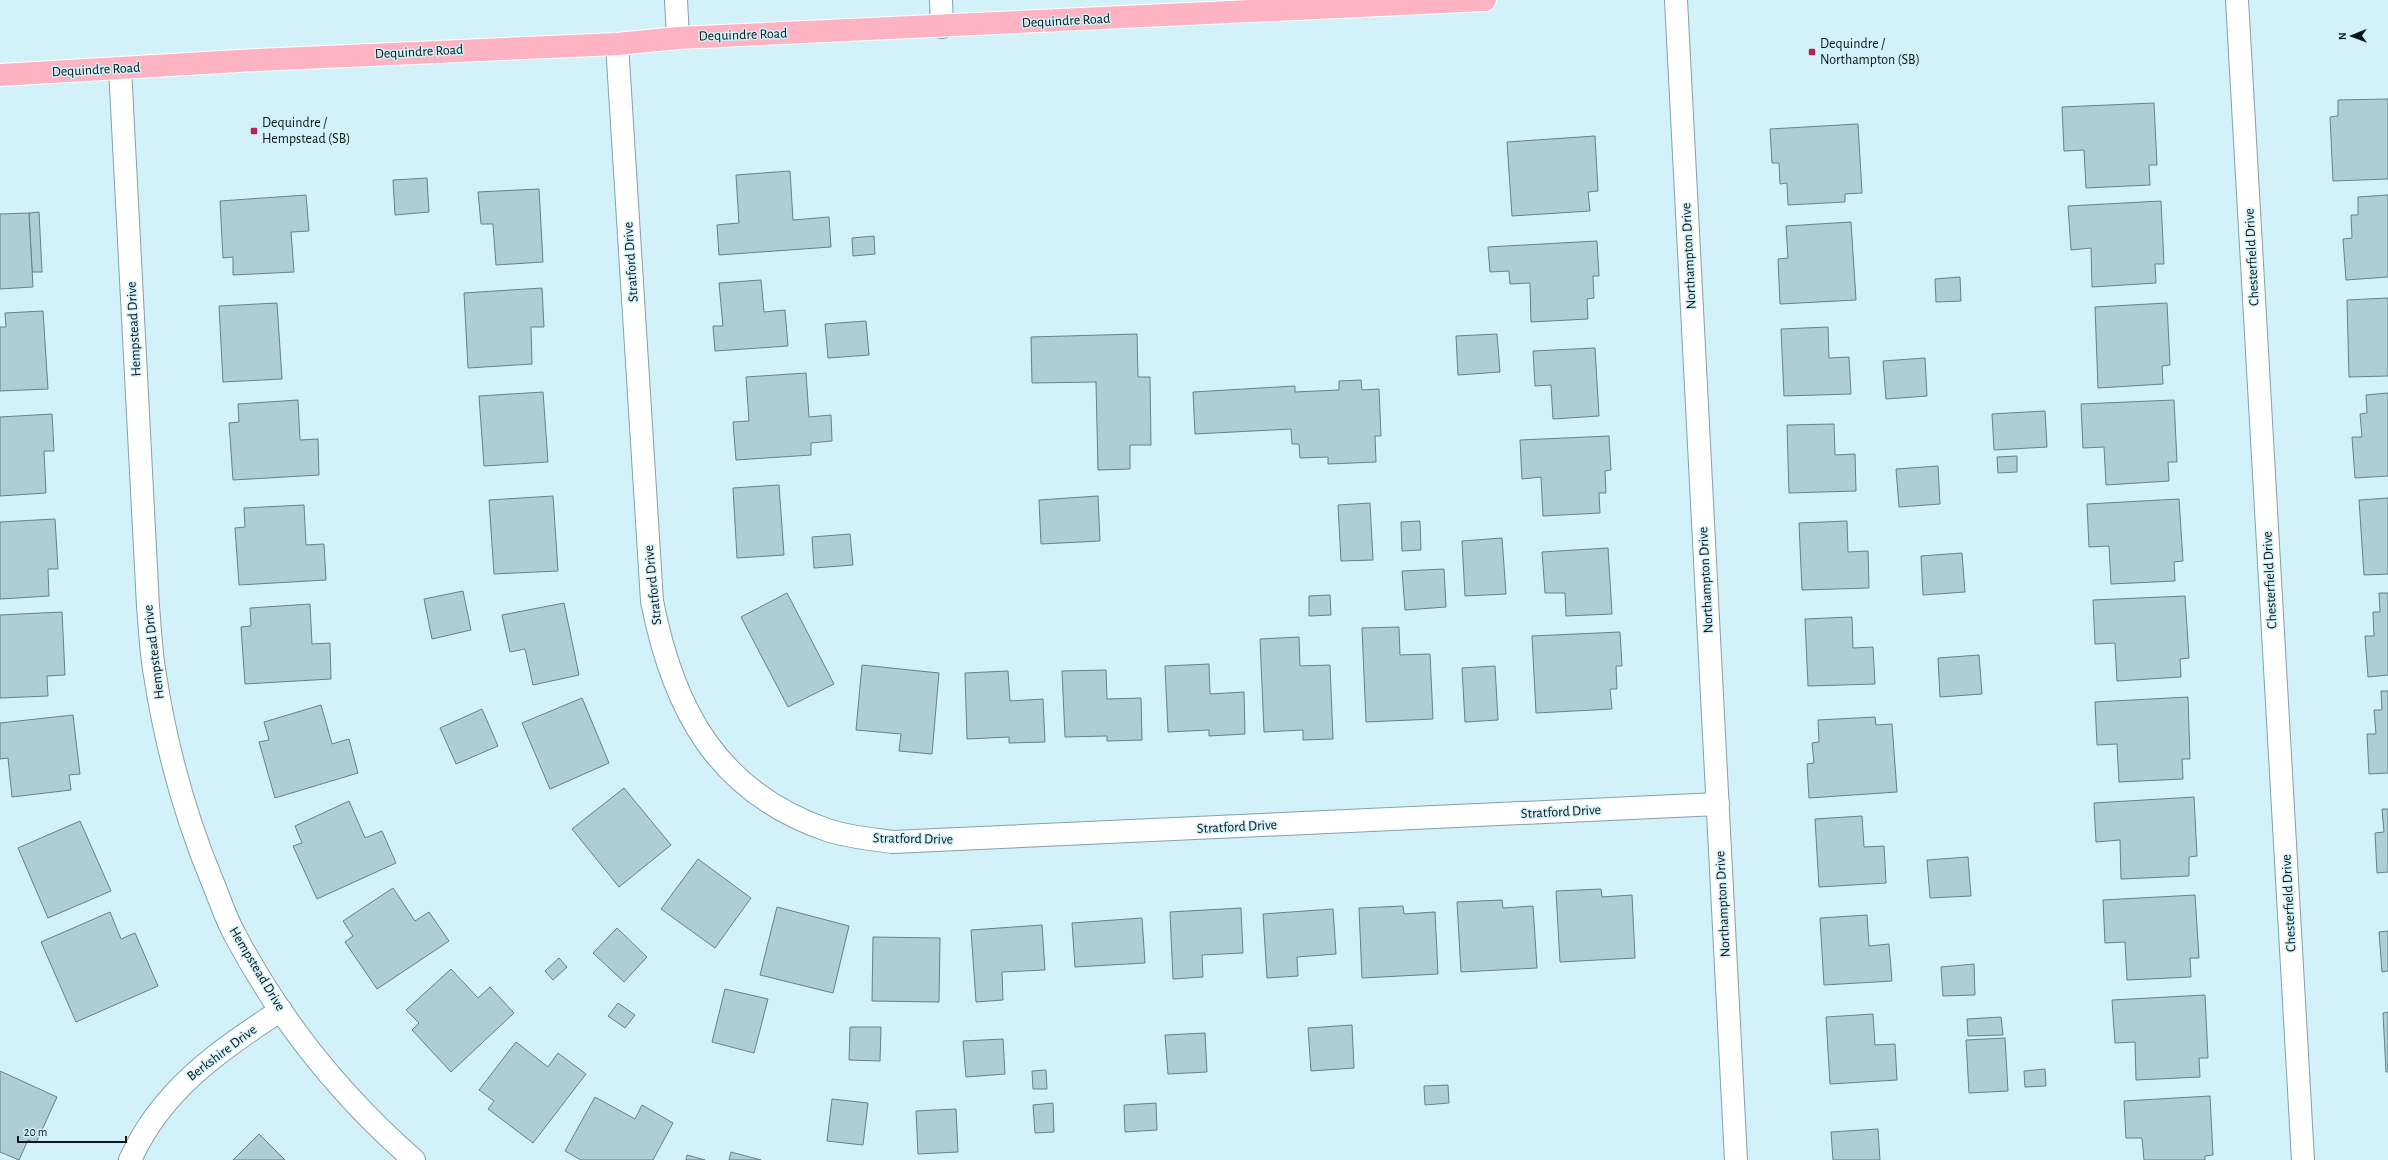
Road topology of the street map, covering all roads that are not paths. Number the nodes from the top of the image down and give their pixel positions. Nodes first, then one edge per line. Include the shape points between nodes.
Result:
1 (676, 0) edge
2 (941, 0) edge
3 (1486, 0) edge
4 (1676, 0) edge
5 (2237, 0) edge
6 (1398, 2) edge
7 (942, 27) junction
8 (678, 38) junction
9 (617, 44) junction
10 (120, 68) junction
11 (0, 75) edge
12 (1718, 804) junction
13 (281, 1010) junction
14 (130, 1160) edge
15 (414, 1160) edge
16 (1736, 1160) edge
17 (2303, 1160) edge

1 - 8 street
2 - 7 street
3 - 6 main road, Dequindre Road
4 - 12 street, Northampton Drive
5 - 17 street, Chesterfield Drive
6 - 7 main road, Dequindre Road
7 - 8 main road, Dequindre Road
8 - 9 main road, Dequindre Road
9 - 10 main road, Dequindre Road
9 - 12 street, Stratford Drive via 652,601 658,632 673,682 701,736 716,756 763,798 795,817 828,830 893,842
10 - 11 main road, Dequindre Road
10 - 13 street, Hempstead Drive via 148,606 154,674 170,754 197,845 234,935
12 - 16 street, Northampton Drive
13 - 14 street, Berkshire Drive via 212,1057 184,1081 137,1143
13 - 15 street, Hempstead Drive via 330,1075 385,1135

